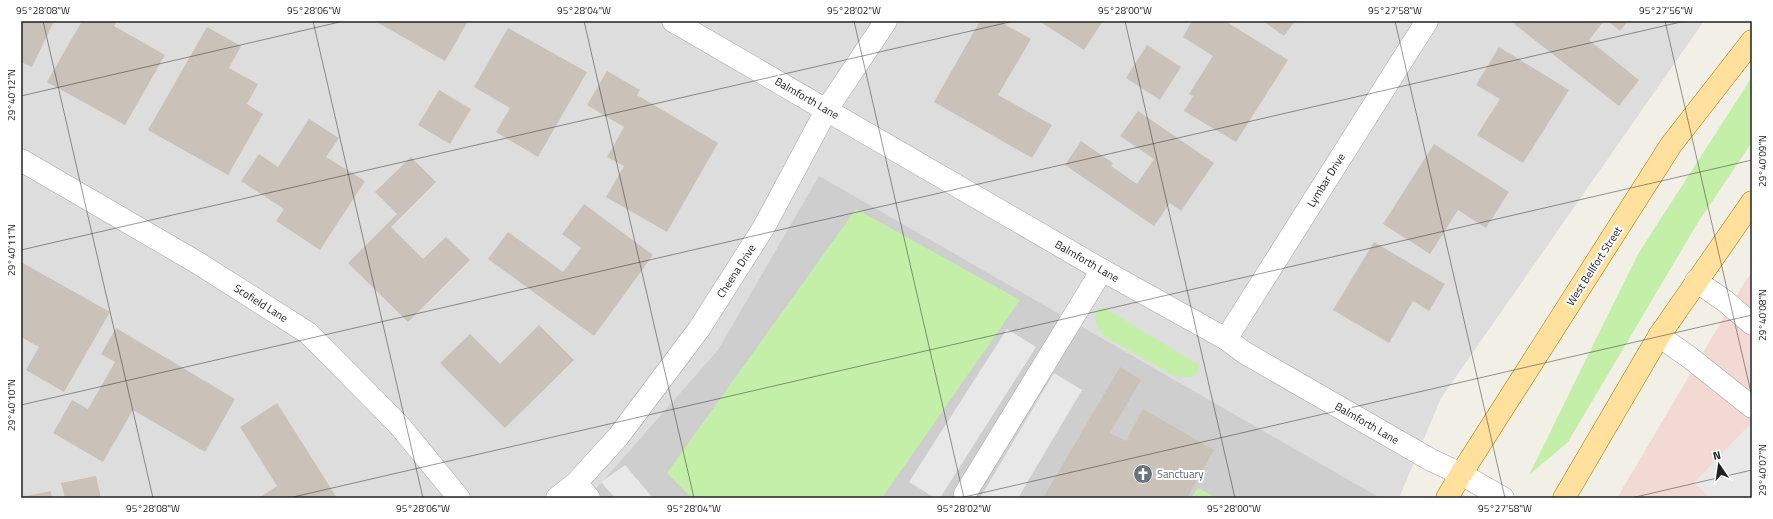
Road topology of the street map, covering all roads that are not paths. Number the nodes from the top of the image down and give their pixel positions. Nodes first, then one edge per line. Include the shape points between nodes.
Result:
1 (673, 21) edge
2 (886, 21) edge
3 (1427, 21) edge
4 (1752, 41) edge
5 (827, 109) junction
6 (21, 160) edge
7 (1752, 202) edge
8 (1102, 270) junction
9 (1696, 281) junction
10 (1752, 324) edge
11 (1659, 336) junction
12 (1226, 339) junction
13 (1752, 407) edge
14 (1460, 474) junction
15 (583, 491) edge
16 (965, 494) dead end
17 (459, 498) edge
18 (557, 498) edge
19 (1447, 498) edge
20 (1502, 498) edge
21 (1564, 498) edge

1 - 5 street, Balmforth Lane
2 - 5 street, Cheena Drive
3 - 12 street, Lymbar Drive
4 - 14 main road, West Bellfort Street via 1671,145
5 - 8 street, Balmforth Lane
5 - 15 street, Cheena Drive via 764,227 699,329 618,438
6 - 17 street, Scofield Lane via 198,263 308,333 399,425
7 - 9 main road
8 - 12 street, Balmforth Lane
8 - 16 street
9 - 10 street
9 - 11 main road
11 - 13 street
11 - 21 main road
12 - 14 street, Balmforth Lane via 1245,353 1431,460
14 - 19 main road, West Bellfort Street
14 - 20 street, Balmforth Lane
15 - 18 street, Cheena Drive

